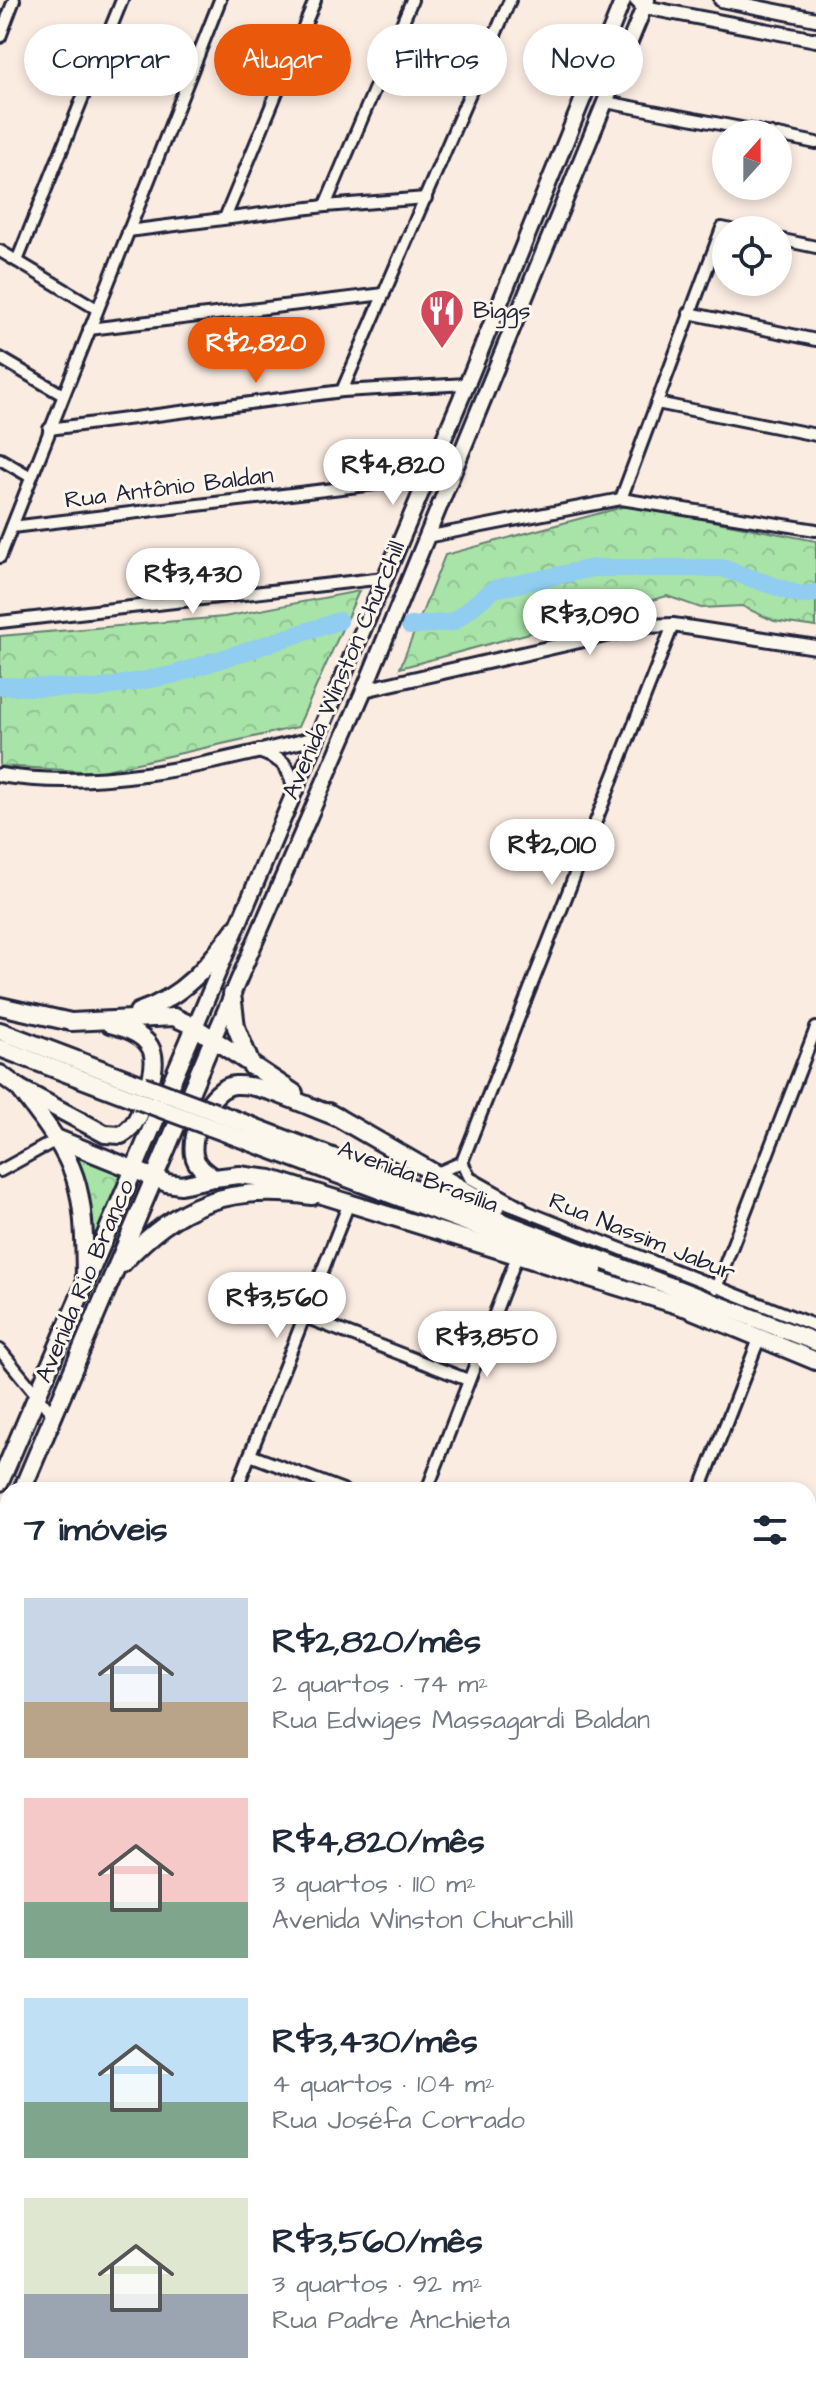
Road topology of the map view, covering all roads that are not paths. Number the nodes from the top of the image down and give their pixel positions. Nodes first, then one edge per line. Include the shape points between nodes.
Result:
1 (14, 0) edge
2 (122, 0) edge
3 (220, 0) edge
4 (315, 0) edge
5 (412, 0) edge
6 (510, 0) edge
7 (623, 0) edge
8 (721, 0) edge
9 (642, 2) edge
10 (816, 19) edge
11 (614, 24) edge
12 (0, 37) edge
13 (816, 40) edge
14 (586, 96) edge
15 (594, 96) edge
16 (606, 102) junction
17 (712, 122) edge
18 (792, 138) edge
19 (816, 143) edge
20 (426, 198) junction
21 (325, 206) junction
22 (225, 218) junction
23 (128, 231) junction
24 (792, 242) edge
25 (816, 247) edge
26 (0, 251) edge
27 (17, 261) junction
28 (712, 262) edge
29 (384, 294) junction
30 (97, 309) junction
31 (689, 313) junction
32 (89, 329) junction
33 (816, 340) edge
34 (0, 358) edge
35 (467, 384) junction
36 (342, 391) junction
37 (63, 395) junction
38 (657, 403) junction
39 (479, 407) junction
40 (49, 429) junction
41 (816, 435) edge
42 (0, 459) edge
43 (31, 477) junction
44 (426, 478) junction
45 (621, 499) junction
46 (12, 527) junction
47 (816, 530) edge
48 (426, 537) junction
49 (0, 557) edge
50 (384, 578) junction
51 (0, 622) edge
52 (673, 625) junction
53 (816, 647) edge
54 (364, 690) junction
55 (316, 738) junction
56 (259, 751) junction
57 (0, 775) edge
58 (294, 788) junction
59 (235, 929) junction
60 (232, 994) junction
61 (0, 1006) edge
62 (117, 1020) junction
63 (97, 1021) junction
64 (195, 1027) junction
65 (816, 1028) edge
66 (0, 1031) edge
67 (213, 1039) junction
68 (0, 1048) edge
69 (253, 1068) junction
70 (0, 1074) edge
71 (19, 1088) junction
72 (140, 1093) junction
73 (337, 1117) junction
74 (212, 1119) junction
75 (58, 1139) junction
76 (462, 1162) junction
77 (0, 1171) edge
78 (135, 1172) junction
79 (437, 1173) junction
80 (214, 1178) junction
81 (155, 1179) junction
82 (454, 1183) junction
83 (345, 1201) junction
84 (526, 1212) junction
85 (531, 1230) junction
86 (517, 1256) junction
87 (111, 1277) junction
88 (85, 1286) junction
89 (716, 1288) junction
90 (684, 1307) junction
91 (305, 1317) junction
92 (816, 1326) edge
93 (759, 1339) junction
94 (816, 1342) edge
95 (0, 1350) edge
96 (816, 1361) edge
97 (468, 1380) junction
98 (37, 1397) junction
99 (53, 1415) junction
100 (250, 1455) junction
101 (0, 1482) edge
102 (25, 1482) edge
103 (239, 1482) edge
104 (322, 1482) edge
105 (430, 1482) edge
106 (703, 1482) edge

1 - 12 street
2 - 27 street
3 - 23 street
4 - 22 street
5 - 21 street
6 - 20 street
7 - 11 main road, Avenida Winston Churchill
8 - 10 street
9 - 13 street
9 - 16 main road, Avenida Winston Churchill
14 - 35 main road, Avenida Winston Churchill
15 - 16 main road
16 - 17 street
16 - 39 main road, Avenida Winston Churchill
18 - 19 street
20 - 21 street
20 - 29 street
21 - 22 street
22 - 23 street
23 - 30 street
24 - 25 street
26 - 27 street
27 - 30 street
28 - 31 street
29 - 32 street
29 - 36 street
30 - 32 street
31 - 33 street
31 - 38 street
32 - 37 street
34 - 37 street
35 - 36 street
35 - 39 main road
35 - 44 main road, Avenida Winston Churchill
36 - 40 street
37 - 40 street
38 - 41 street
38 - 45 street
39 - 48 main road, Avenida Winston Churchill
40 - 43 street
42 - 43 street
43 - 46 street
44 - 46 street, Rua Antônio Baldan
44 - 50 main road, Avenida Winston Churchill
45 - 47 street
45 - 48 street
46 - 49 street
48 - 54 main road, Avenida Winston Churchill
50 - 51 street
50 - 55 main road, Avenida Winston Churchill
52 - 53 street
52 - 54 street via 645,626
52 - 76 street
54 - 60 main road, Avenida Winston Churchill
55 - 56 street
55 - 58 main road, Avenida Winston Churchill
56 - 57 street via 107,779 64,782
56 - 58 street via 290,768
58 - 59 main road, Avenida Winston Churchill
59 - 62 main road via 204,972 179,992
59 - 64 main road, Avenida Winston Churchill
60 - 67 main road, Avenida Winston Churchill
60 - 69 main road via 236,1027
61 - 63 main road via 71,1022
62 - 63 main road
62 - 64 main road via 163,1016
63 - 71 main road via 135,1032 155,1056 154,1075 129,1130 105,1134
64 - 67 main road
64 - 78 main road, Avenida Winston Churchill
65 - 89 street
66 - 72 main road, Avenida Brasília
67 - 69 main road
67 - 81 main road, Avenida Winston Churchill
68 - 72 main road, Avenida Brasília
69 - 73 main road
70 - 71 main road
71 - 75 main road
72 - 74 main road, Avenida Brasília, bridge
73 - 79 main road
73 - 80 main road via 249,1086 222,1089 211,1100 194,1145 198,1165
74 - 85 main road, Avenida Brasília
74 - 90 main road, Avenida Brasília
75 - 77 street
75 - 78 main road
75 - 88 main road via 80,1185
76 - 79 street
76 - 84 street via 470,1178 513,1199
78 - 81 main road
78 - 88 main road, Avenida Rio Branco
79 - 82 main road
80 - 81 main road via 181,1185
80 - 83 main road via 256,1175
81 - 87 main road, Avenida Rio Branco
82 - 84 street, Rua Nassim Jabur
82 - 85 main road
83 - 86 main road
83 - 87 main road via 259,1193 209,1201 155,1229
83 - 91 street
84 - 89 street, Rua Nassim Jabur
85 - 94 main road, Avenida Brasília
86 - 90 main road
86 - 97 street
87 - 99 main road, Avenida Rio Branco
88 - 98 main road, Avenida Rio Branco
89 - 92 street, Rua Nassim Jabur
90 - 93 main road, Avenida Brasília
91 - 97 street
91 - 100 street
93 - 96 main road, Avenida Brasília
93 - 106 street
95 - 98 street
97 - 105 street
98 - 99 street
98 - 101 main road, Avenida Rio Branco
99 - 102 main road, Avenida Rio Branco
100 - 103 street
100 - 104 street

